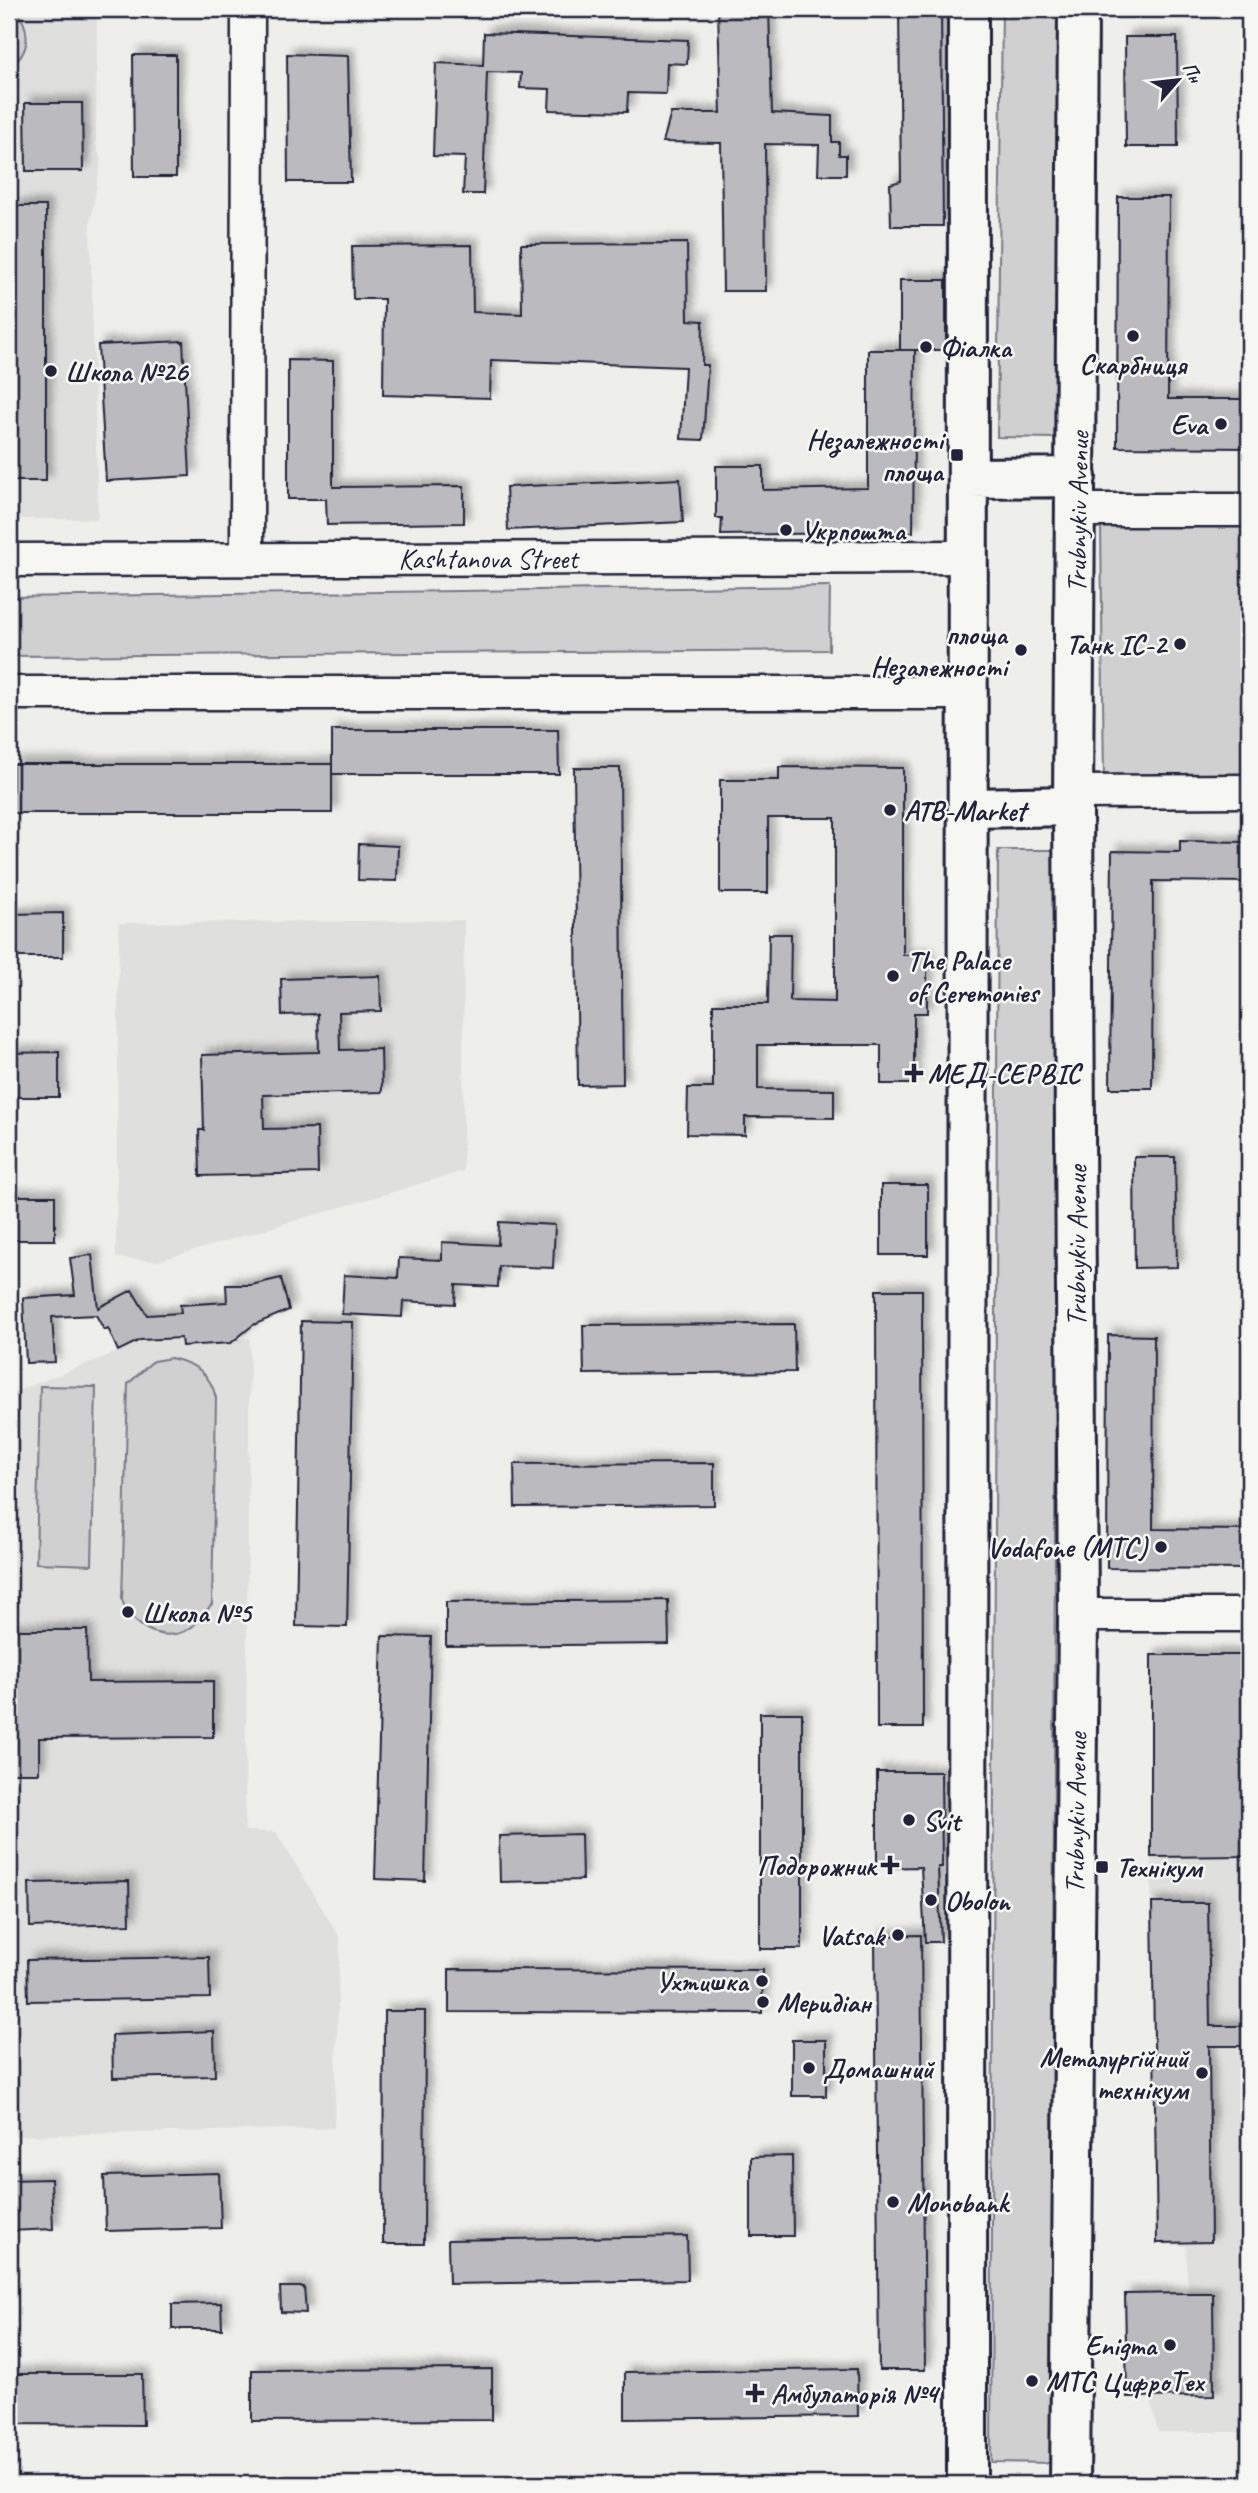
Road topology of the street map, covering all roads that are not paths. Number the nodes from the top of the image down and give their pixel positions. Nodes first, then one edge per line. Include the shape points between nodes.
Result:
1 (248, 9) edge
2 (968, 9) edge
3 (1078, 9) edge
4 (968, 478) junction
5 (1077, 493) junction
6 (1249, 510) edge
7 (968, 557) junction
8 (9, 559) edge
9 (247, 559) junction
10 (9, 693) edge
11 (967, 693) junction
12 (1249, 791) edge
13 (1073, 799) junction
14 (968, 808) junction
15 (1078, 1615) junction
16 (1249, 1615) edge
17 (967, 2484) edge
18 (1070, 2484) edge

1 - 9 street
2 - 4 main road
3 - 5 main road, Trubnykiv Avenue
4 - 5 main road
4 - 7 main road
5 - 6 street
5 - 13 main road, Trubnykiv Avenue
7 - 9 street, Kashtanova Street
7 - 11 main road
8 - 9 street, Kashtanova Street
10 - 11 street
11 - 14 main road
12 - 13 street
13 - 14 main road
13 - 15 main road, Trubnykiv Avenue
14 - 17 main road
15 - 16 street
15 - 18 main road, Trubnykiv Avenue

